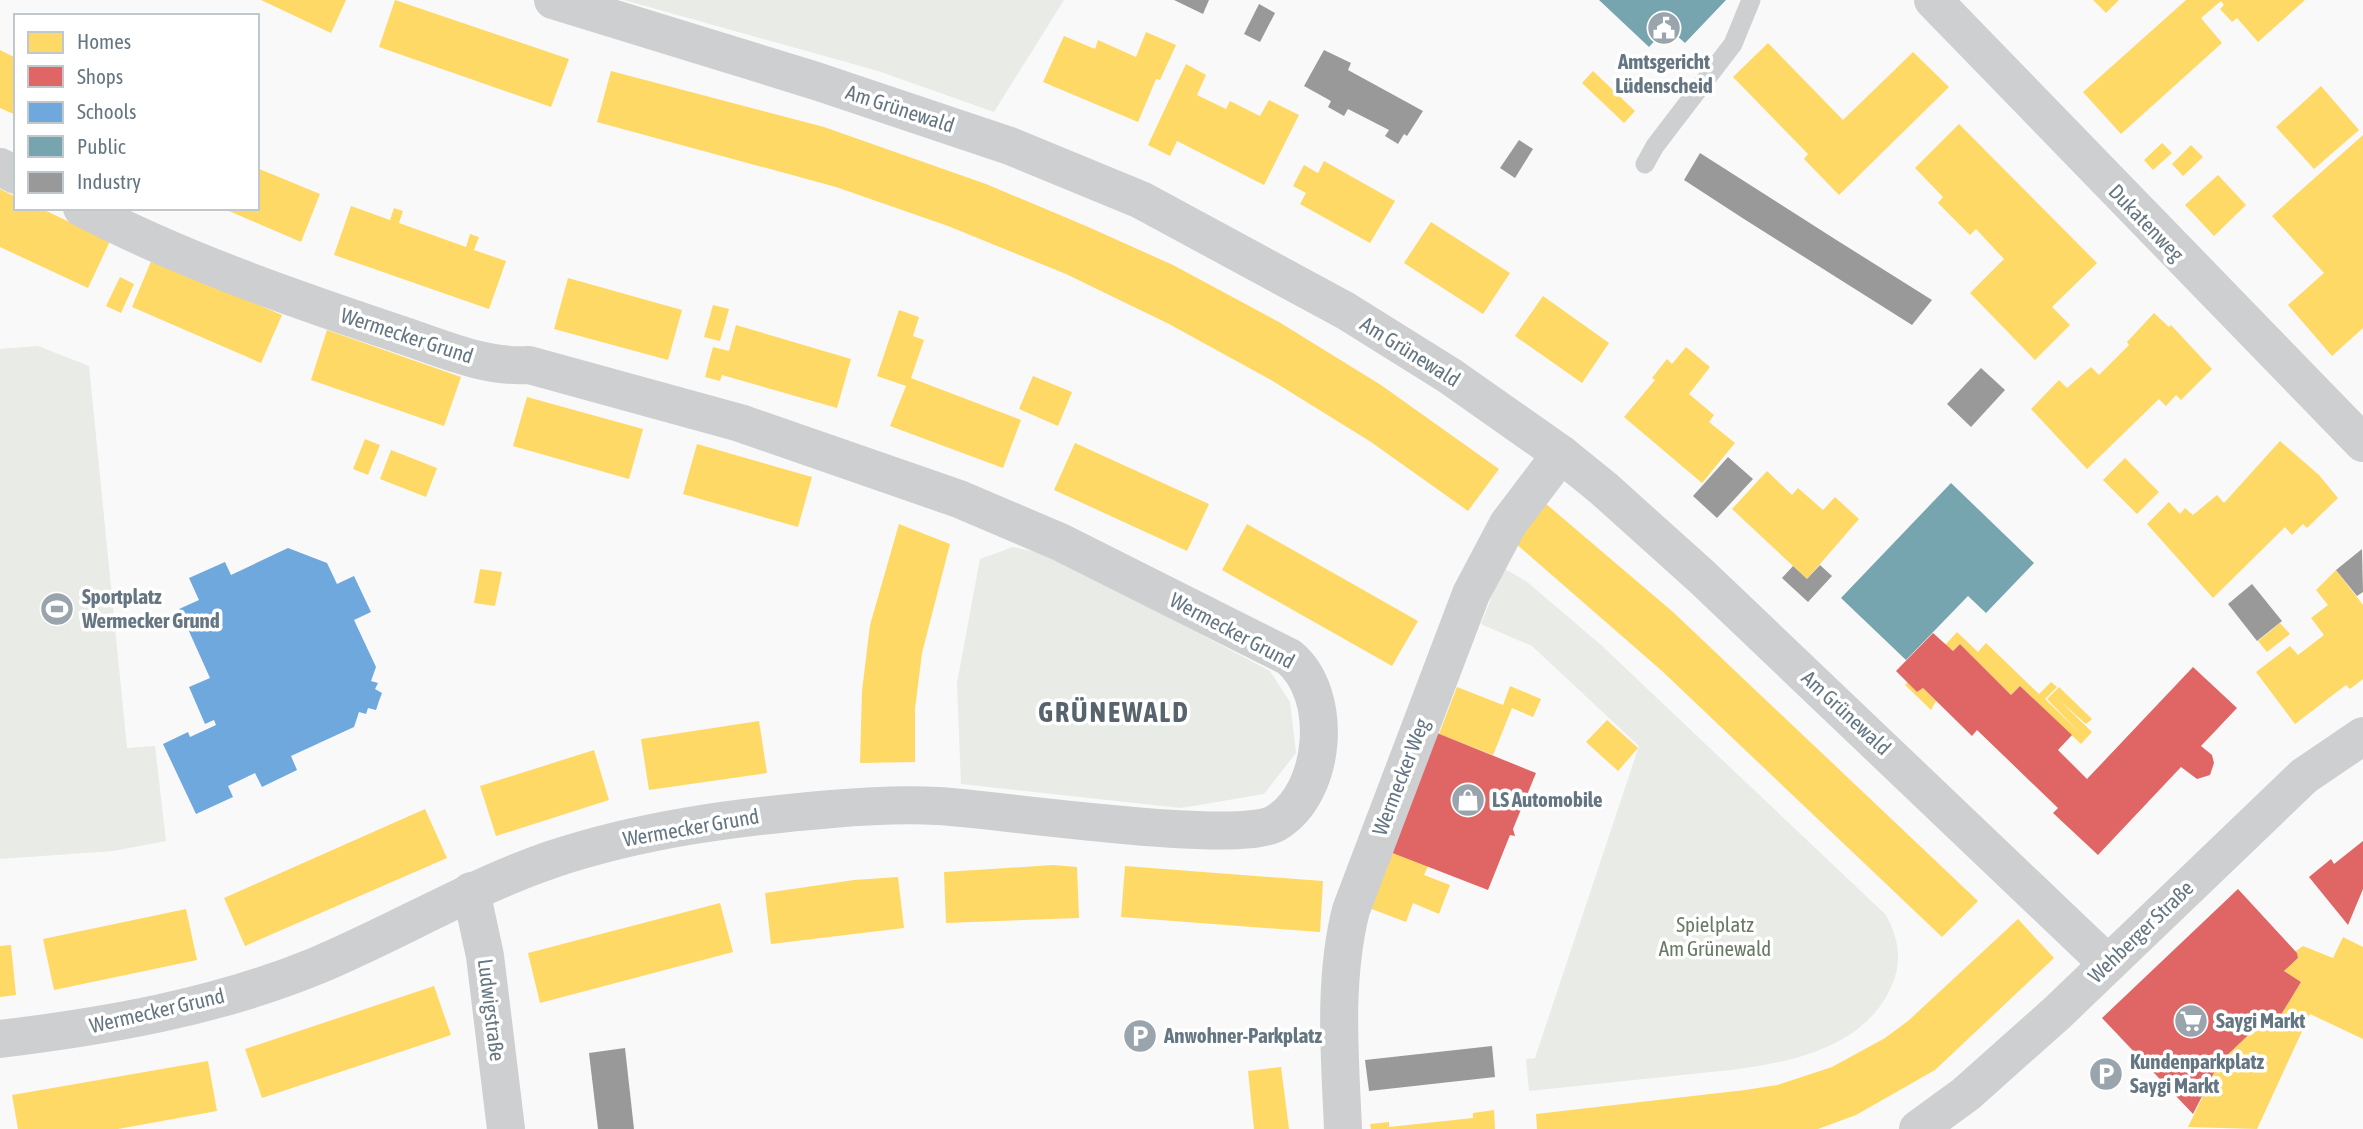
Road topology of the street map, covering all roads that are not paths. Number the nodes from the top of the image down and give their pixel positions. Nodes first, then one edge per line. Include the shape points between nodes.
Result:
1 (554, 0) edge
2 (1751, 0) edge
3 (1933, 0) edge
4 (1645, 164) dead end
5 (87, 210) edge
6 (2363, 443) edge
7 (1561, 454) junction
8 (2363, 736) edge
9 (471, 891) junction
10 (2108, 964) junction
11 (0, 1039) edge
12 (506, 1129) edge
13 (1343, 1129) edge
14 (1919, 1129) edge

1 - 7 street, Am Grünewald via 981,135 1142,200 1346,312 1450,376
2 - 4 lane via 1732,44
3 - 6 street, Dukatenweg
5 - 9 street, Wermecker Grund via 256,284 379,327 502,367 530,365 740,423 959,499 1060,542 1289,657 1301,667 1316,714 1317,763 1296,806 1274,825 1176,829 935,806 839,808 635,834 549,860
7 - 10 street, Am Grünewald via 1702,577
7 - 13 street, Wermecker Weg via 1508,524 1471,594 1351,911 1340,979
8 - 10 street, Wehberger Straße via 2304,776
9 - 11 street, Wermecker Grund via 319,964 259,986 101,1026
9 - 12 street, Ludwigstraße via 485,956
10 - 14 street, Wehberger Straße via 1966,1094

